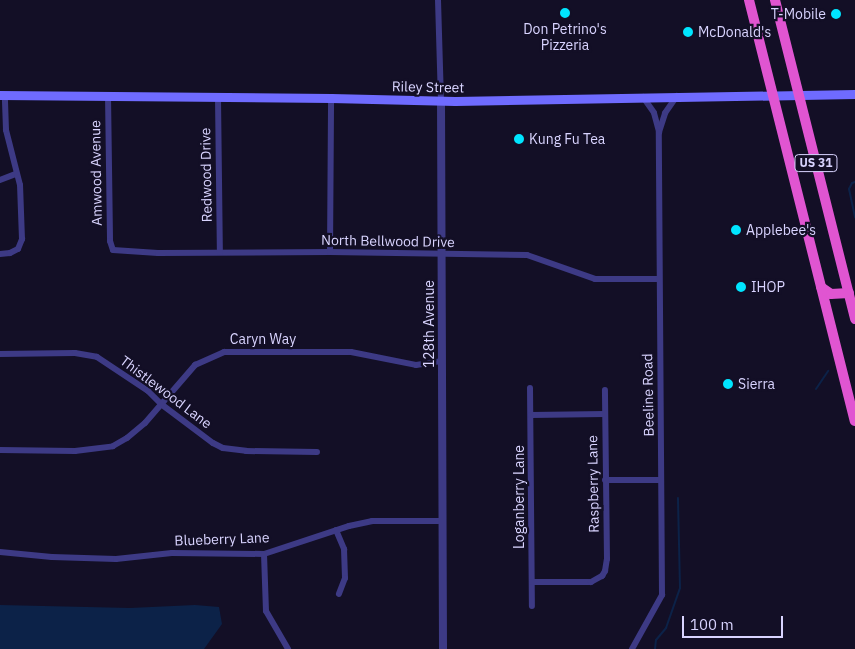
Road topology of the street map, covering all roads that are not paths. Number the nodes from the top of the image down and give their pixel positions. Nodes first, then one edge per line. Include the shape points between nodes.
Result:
1 (438, 0) edge
2 (749, 0) edge
3 (775, 0) edge
4 (855, 94) edge
5 (3, 95) edge
6 (108, 95) junction
7 (773, 95) junction
8 (799, 95) junction
9 (677, 96) junction
10 (643, 97) junction
11 (218, 98) junction
12 (331, 98) junction
13 (441, 101) junction
14 (658, 132) junction
15 (16, 174) junction
16 (0, 180) edge
17 (113, 250) joint
18 (220, 252) junction
19 (330, 252) junction
20 (0, 254) edge
21 (442, 254) junction
22 (659, 278) junction
23 (821, 287) junction
24 (849, 294) junction
25 (855, 318) edge
26 (0, 354) edge
27 (441, 361) junction
28 (530, 388) dead end
29 (605, 390) dead end
30 (161, 404) junction
31 (605, 414) junction
32 (531, 415) junction
33 (855, 421) edge
34 (0, 450) edge
35 (317, 452) dead end
36 (606, 480) junction
37 (661, 480) junction
38 (442, 521) junction
39 (336, 530) junction
40 (0, 552) edge
41 (264, 554) junction
42 (532, 582) junction
43 (339, 594) dead end
44 (532, 606) dead end
45 (288, 649) edge
46 (443, 649) edge
47 (632, 649) edge

1 - 13 street, 128th Avenue
2 - 7 highway, US 31
3 - 8 highway, US 31
4 - 8 main road, Riley Street
5 - 6 main road, Riley Street
5 - 15 street via 6,130
6 - 11 main road, Riley Street
6 - 17 street, Amwood Avenue via 110,241
7 - 8 main road, Riley Street
7 - 9 main road, Riley Street
7 - 23 highway, US 31
8 - 24 highway, US 31
9 - 10 main road, Riley Street
9 - 14 street, Beeline Road via 665,113
10 - 13 main road, Riley Street
10 - 14 street, Beeline Road via 654,113
11 - 12 main road, Riley Street
11 - 18 street, Redwood Drive
12 - 13 main road, Riley Street
12 - 19 street
13 - 21 street, 128th Avenue
14 - 22 street, Beeline Road
15 - 16 street
15 - 20 street via 20,186 22,239 18,249
17 - 18 street, North Bellwood Drive
18 - 19 street, North Bellwood Drive
19 - 21 street, North Bellwood Drive
21 - 22 street, North Bellwood Drive via 527,255 595,279
21 - 27 street, 128th Avenue
22 - 37 street, Beeline Road
23 - 24 highway via 831,294
23 - 33 highway, US 31
24 - 25 highway, US 31
26 - 30 street, Thistlewood Lane via 75,353 97,356 148,391
27 - 30 street, Caryn Way via 416,365 351,352 224,352 194,366
27 - 38 street, 128th Avenue
28 - 32 street, Loganberry Lane
29 - 31 street, Raspberry Lane
30 - 34 street, Caryn Way via 139,428 113,446 75,451
30 - 35 street, Thistlewood Lane via 223,448
31 - 32 street
31 - 36 street, Raspberry Lane
32 - 42 street, Loganberry Lane
36 - 37 street
36 - 42 street, Raspberry Lane via 607,560 602,576 584,583
37 - 47 street, Beeline Road via 662,595
38 - 39 street, Blueberry Lane via 372,521
38 - 46 street, 128th Avenue
39 - 41 street, Blueberry Lane
39 - 43 street via 344,549 345,578
40 - 41 street, Blueberry Lane via 116,559 172,553
41 - 45 street via 266,610
42 - 44 street, Loganberry Lane

